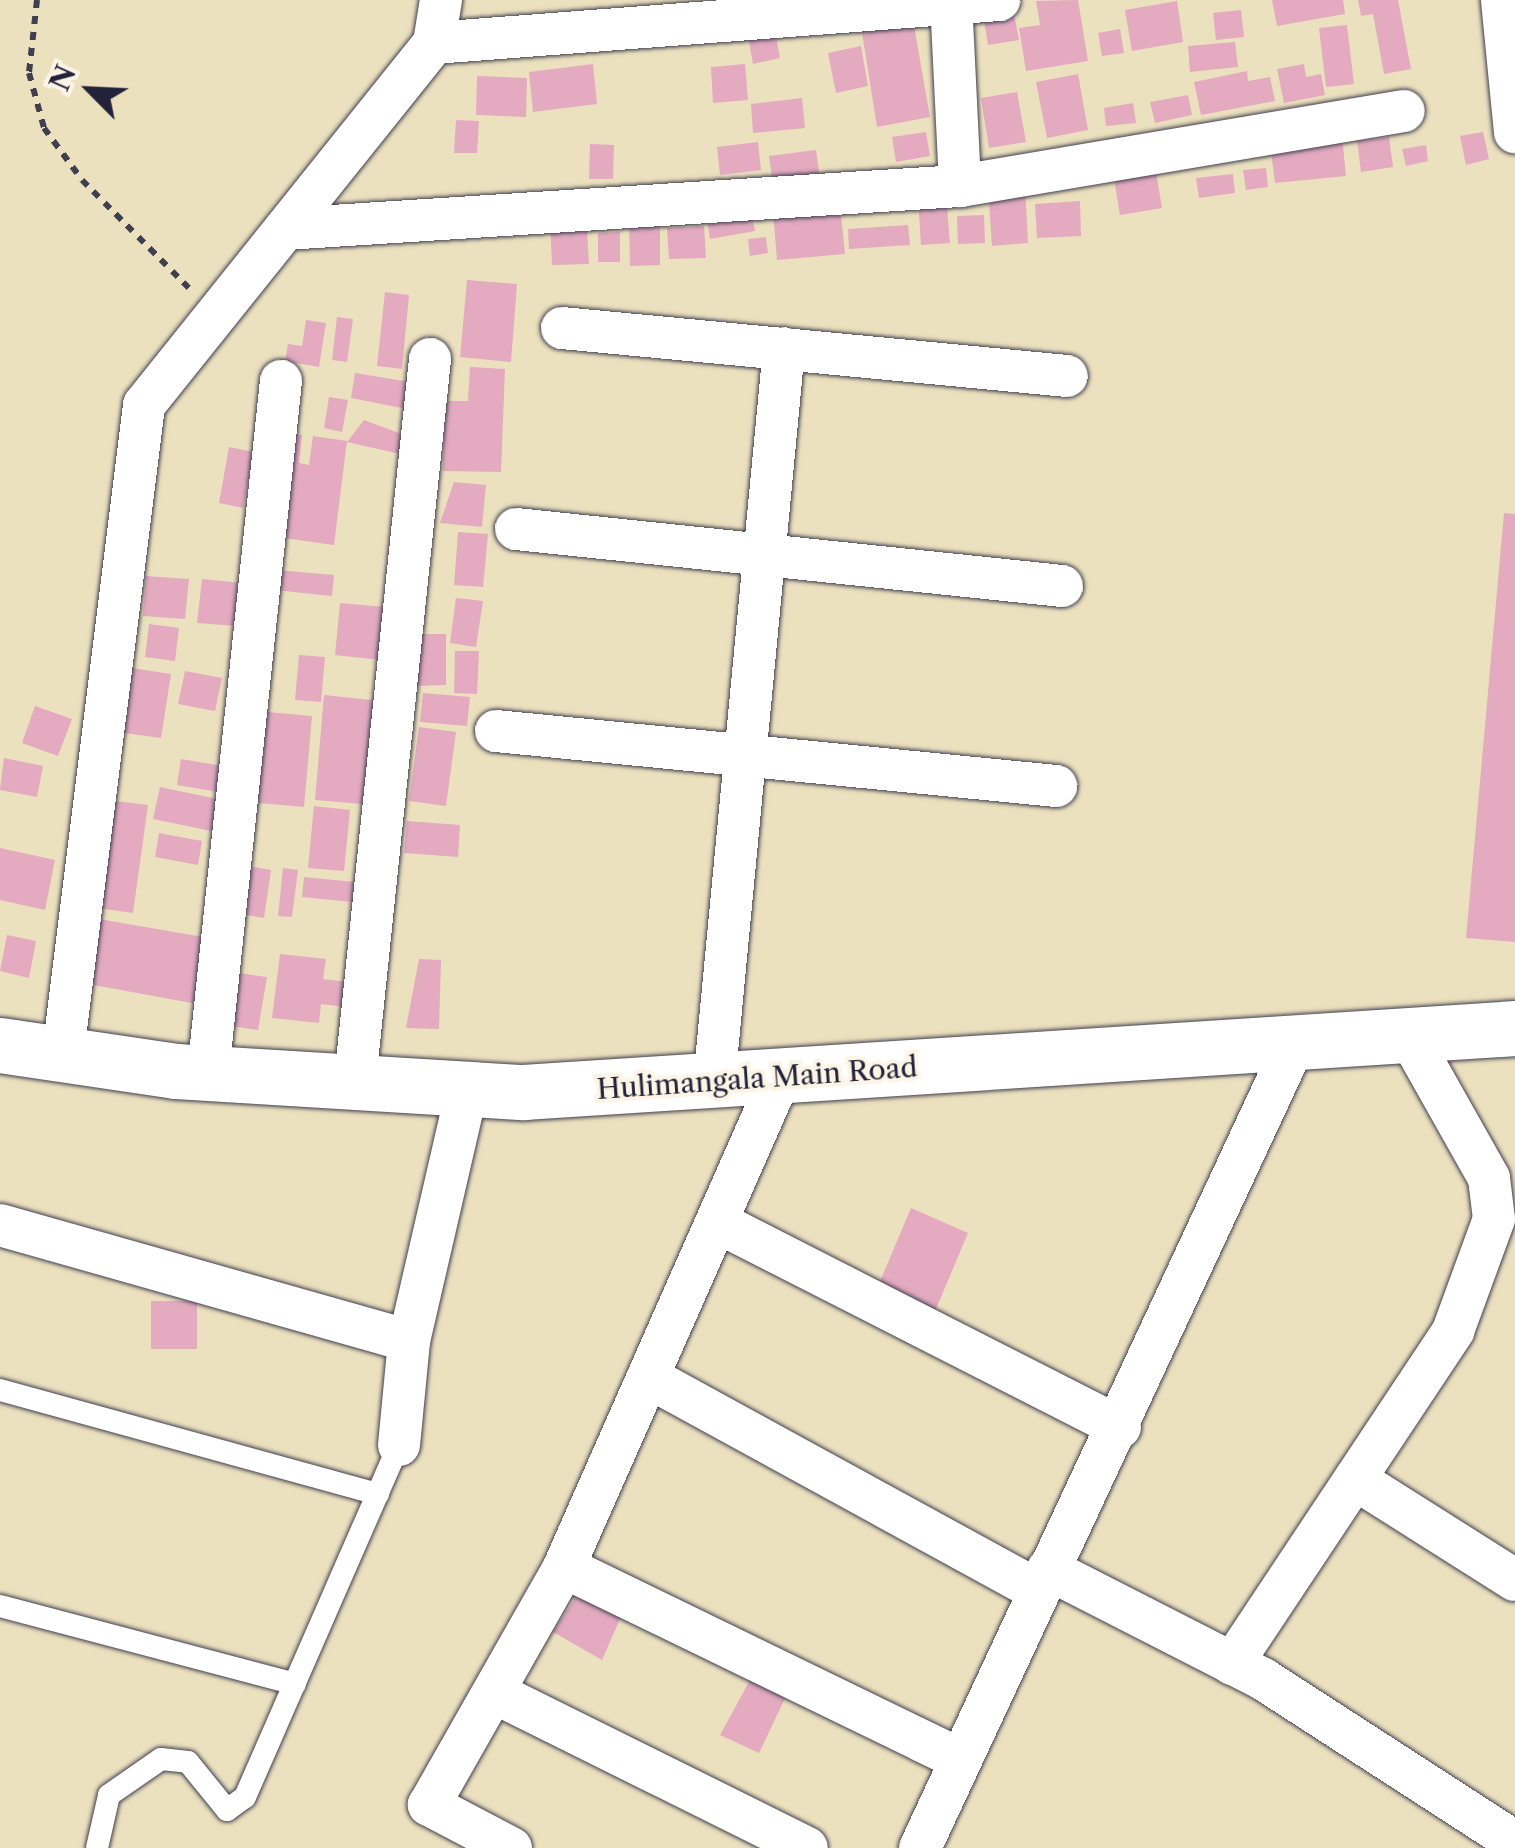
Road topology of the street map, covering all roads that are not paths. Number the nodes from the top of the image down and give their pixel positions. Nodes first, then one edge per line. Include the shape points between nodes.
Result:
1 (441, 0) edge
2 (998, 0) edge
3 (1502, 0) edge
4 (951, 4) edge
5 (434, 43) junction
6 (1404, 111) dead end
7 (1515, 132) edge
8 (960, 186) junction
9 (286, 229) junction
10 (562, 328) dead end
11 (784, 348) junction
12 (430, 359) dead end
13 (1067, 376) dead end
14 (280, 380) dead end
15 (516, 529) dead end
16 (764, 555) junction
17 (1062, 586) dead end
18 (496, 731) dead end
19 (745, 757) junction
20 (1056, 786) dead end
21 (1515, 1028) edge
22 (1409, 1036) junction
23 (0, 1045) edge
24 (1294, 1045) junction
25 (63, 1054) junction
26 (208, 1073) junction
27 (778, 1080) junction
28 (355, 1081) junction
29 (714, 1083) junction
30 (467, 1089) junction
31 (719, 1222) junction
32 (0, 1225) edge
33 (409, 1341) junction
34 (648, 1377) junction
35 (0, 1390) edge
36 (1120, 1427) junction
37 (399, 1445) joint
38 (1355, 1479) junction
39 (378, 1494) junction
40 (564, 1566) junction
41 (1043, 1579) junction
42 (1515, 1580) edge
43 (0, 1606) edge
44 (1232, 1664) junction
45 (294, 1684) junction
46 (495, 1693) junction
47 (957, 1758) junction
48 (1515, 1842) edge
49 (97, 1848) edge
50 (511, 1848) edge
51 (807, 1848) edge
52 (920, 1848) edge

1 - 5 street
2 - 4 street
3 - 7 street
4 - 5 street
4 - 8 street
5 - 9 street
6 - 8 street
8 - 9 street
9 - 25 street via 144,405
10 - 11 street
11 - 13 street
11 - 16 street
12 - 28 street
14 - 26 street
15 - 16 street
16 - 17 street
16 - 19 street
18 - 19 street
19 - 20 street
19 - 29 street
21 - 22 street, Hulimangala Main Road
22 - 24 street, Hulimangala Main Road
22 - 38 street via 1489,1178 1494,1219 1453,1331
23 - 25 street, Hulimangala Main Road
24 - 27 street, Hulimangala Main Road via 1128,1048
24 - 36 street
25 - 26 street, Hulimangala Main Road
26 - 28 street, Hulimangala Main Road
27 - 29 street, Hulimangala Main Road
27 - 31 street
28 - 30 street, Hulimangala Main Road
29 - 30 street, Hulimangala Main Road
30 - 33 street
31 - 34 street
31 - 36 street
32 - 33 street
33 - 37 street
34 - 40 street
34 - 41 street
35 - 39 lane
36 - 41 street
37 - 39 lane
38 - 42 street
38 - 44 street
39 - 45 lane
40 - 46 street
40 - 47 street
41 - 44 street
41 - 47 street
43 - 45 lane
44 - 48 street
45 - 49 lane via 245,1797 228,1810 188,1762 162,1759 109,1795
46 - 50 street via 429,1805
46 - 51 street
47 - 52 street

